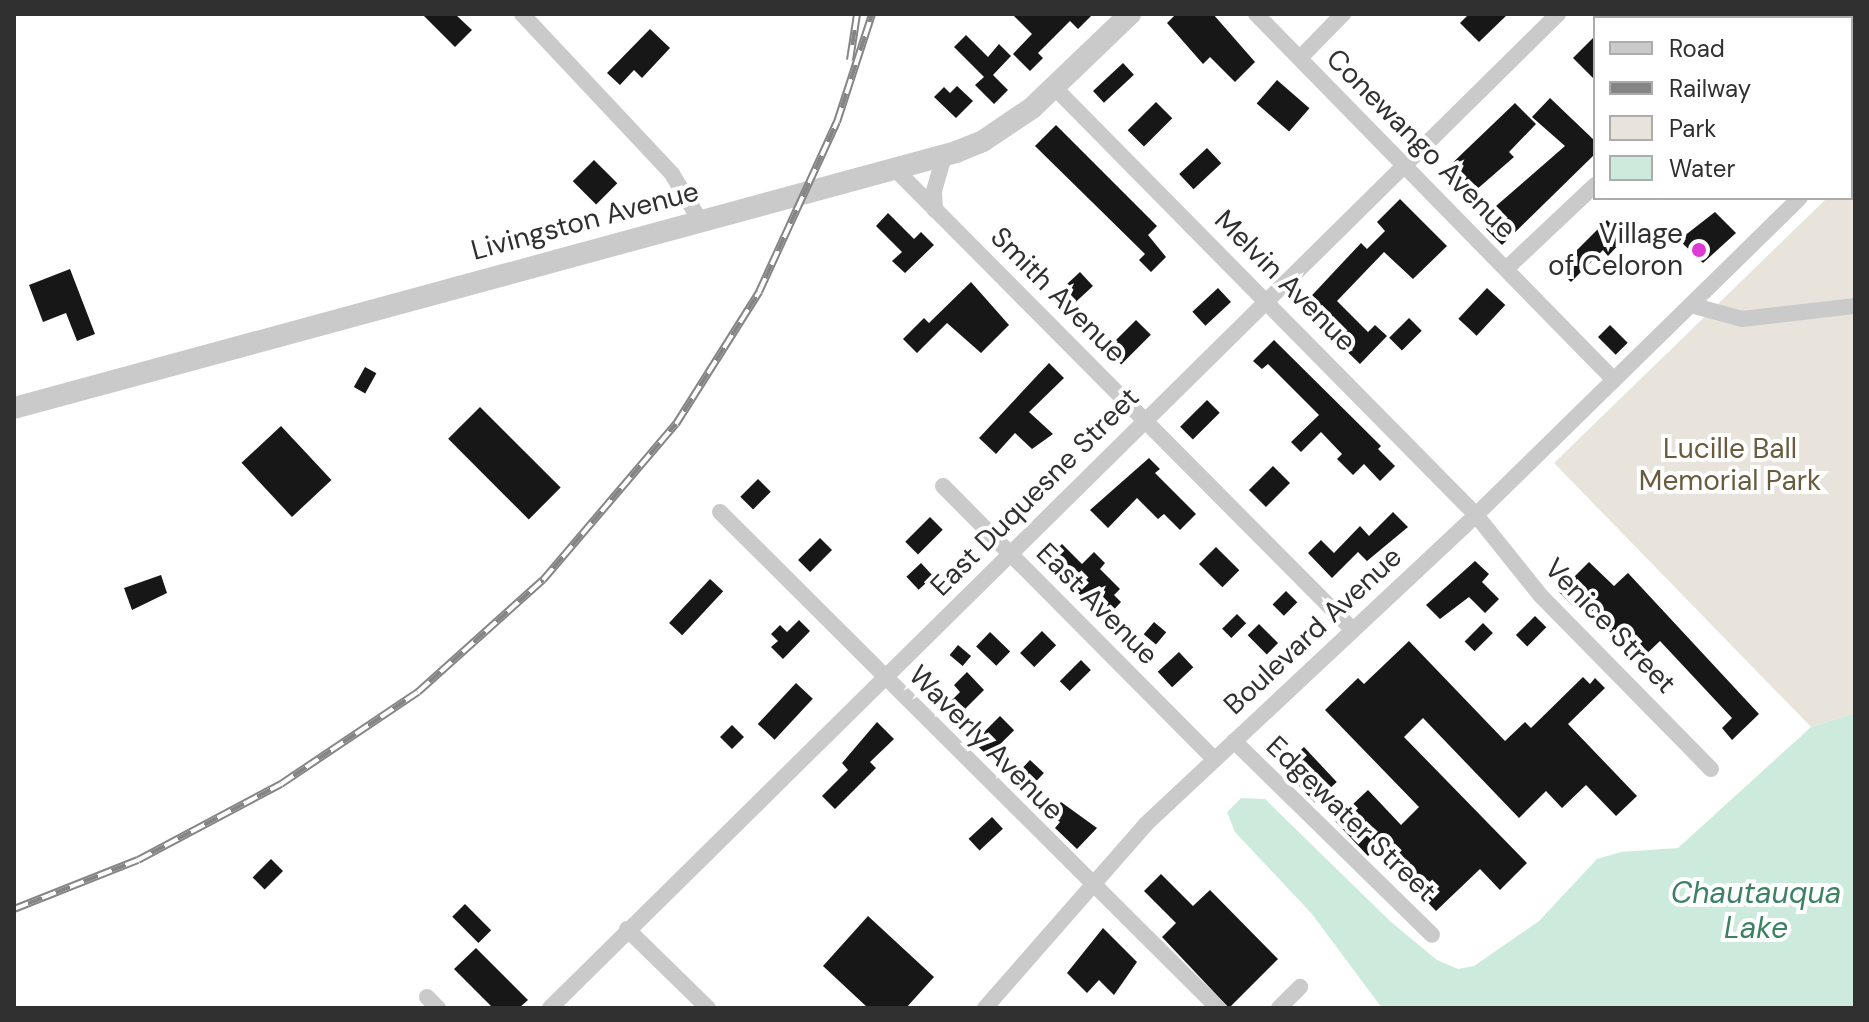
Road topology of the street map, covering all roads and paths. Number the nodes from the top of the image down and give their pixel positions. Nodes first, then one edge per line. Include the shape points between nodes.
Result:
1 (522, 14) edge
2 (1130, 14) edge
3 (1256, 14) edge
4 (1343, 14) edge
5 (1558, 14) edge
6 (1300, 58) junction
7 (1054, 87) junction
8 (944, 156) junction
9 (1406, 165) junction
10 (895, 169) junction
11 (1593, 187) edge
12 (1798, 200) edge
13 (935, 210) junction
14 (701, 222) junction
15 (1507, 268) junction
16 (1267, 298) junction
17 (1691, 305) junction
18 (1855, 306) edge
19 (1614, 380) junction
20 (14, 408) edge
21 (1145, 418) junction
22 (943, 486) dead end
23 (720, 512) dead end
24 (1476, 515) junction
25 (1010, 553) junction
26 (1353, 630) junction
27 (884, 678) junction
28 (1234, 741) junction
29 (1214, 759) junction
30 (1711, 769) dead end
31 (1092, 885) junction
32 (627, 929) junction
33 (1432, 935) dead end
34 (1300, 987) dead end
35 (550, 1008) edge
36 (708, 1008) edge
37 (985, 1008) edge
38 (1218, 1008) edge
39 (1279, 1008) edge

1 - 14 street via 672,174
2 - 7 street, Livingston Avenue
3 - 6 street, Conewango Avenue
4 - 6 street
5 - 9 street, East Duquesne Street
6 - 9 street, Conewango Avenue
7 - 8 street, Livingston Avenue via 983,141
7 - 16 street, Melvin Avenue
8 - 10 street, Livingston Avenue
8 - 13 street via 934,191
9 - 15 street, Conewango Avenue
9 - 16 street, East Duquesne Street
10 - 13 street, Smith Avenue
10 - 14 street, Livingston Avenue
11 - 15 street
12 - 17 street, Boulevard Avenue
13 - 21 street, Smith Avenue
14 - 20 street, Livingston Avenue
15 - 19 street, Conewango Avenue
16 - 21 street, East Duquesne Street
16 - 24 street, Melvin Avenue
17 - 18 street via 1742,319
17 - 19 street, Boulevard Avenue
19 - 24 street, Boulevard Avenue
21 - 25 street, East Duquesne Street
21 - 26 street, Smith Avenue
22 - 25 street, East Avenue
23 - 27 street, Waverly Avenue
24 - 26 street, Boulevard Avenue
24 - 30 street, Venice Street via 1540,595
25 - 27 street, East Duquesne Street
25 - 29 street, East Avenue
26 - 28 street, Boulevard Avenue
27 - 31 street, Waverly Avenue
27 - 32 street, East Duquesne Street
28 - 29 street, Boulevard Avenue
28 - 33 street, Edgewater Street
29 - 31 street, Boulevard Avenue
31 - 37 street, Boulevard Avenue
31 - 38 street, Waverly Avenue
32 - 35 street, East Duquesne Street
32 - 36 street
34 - 39 street

